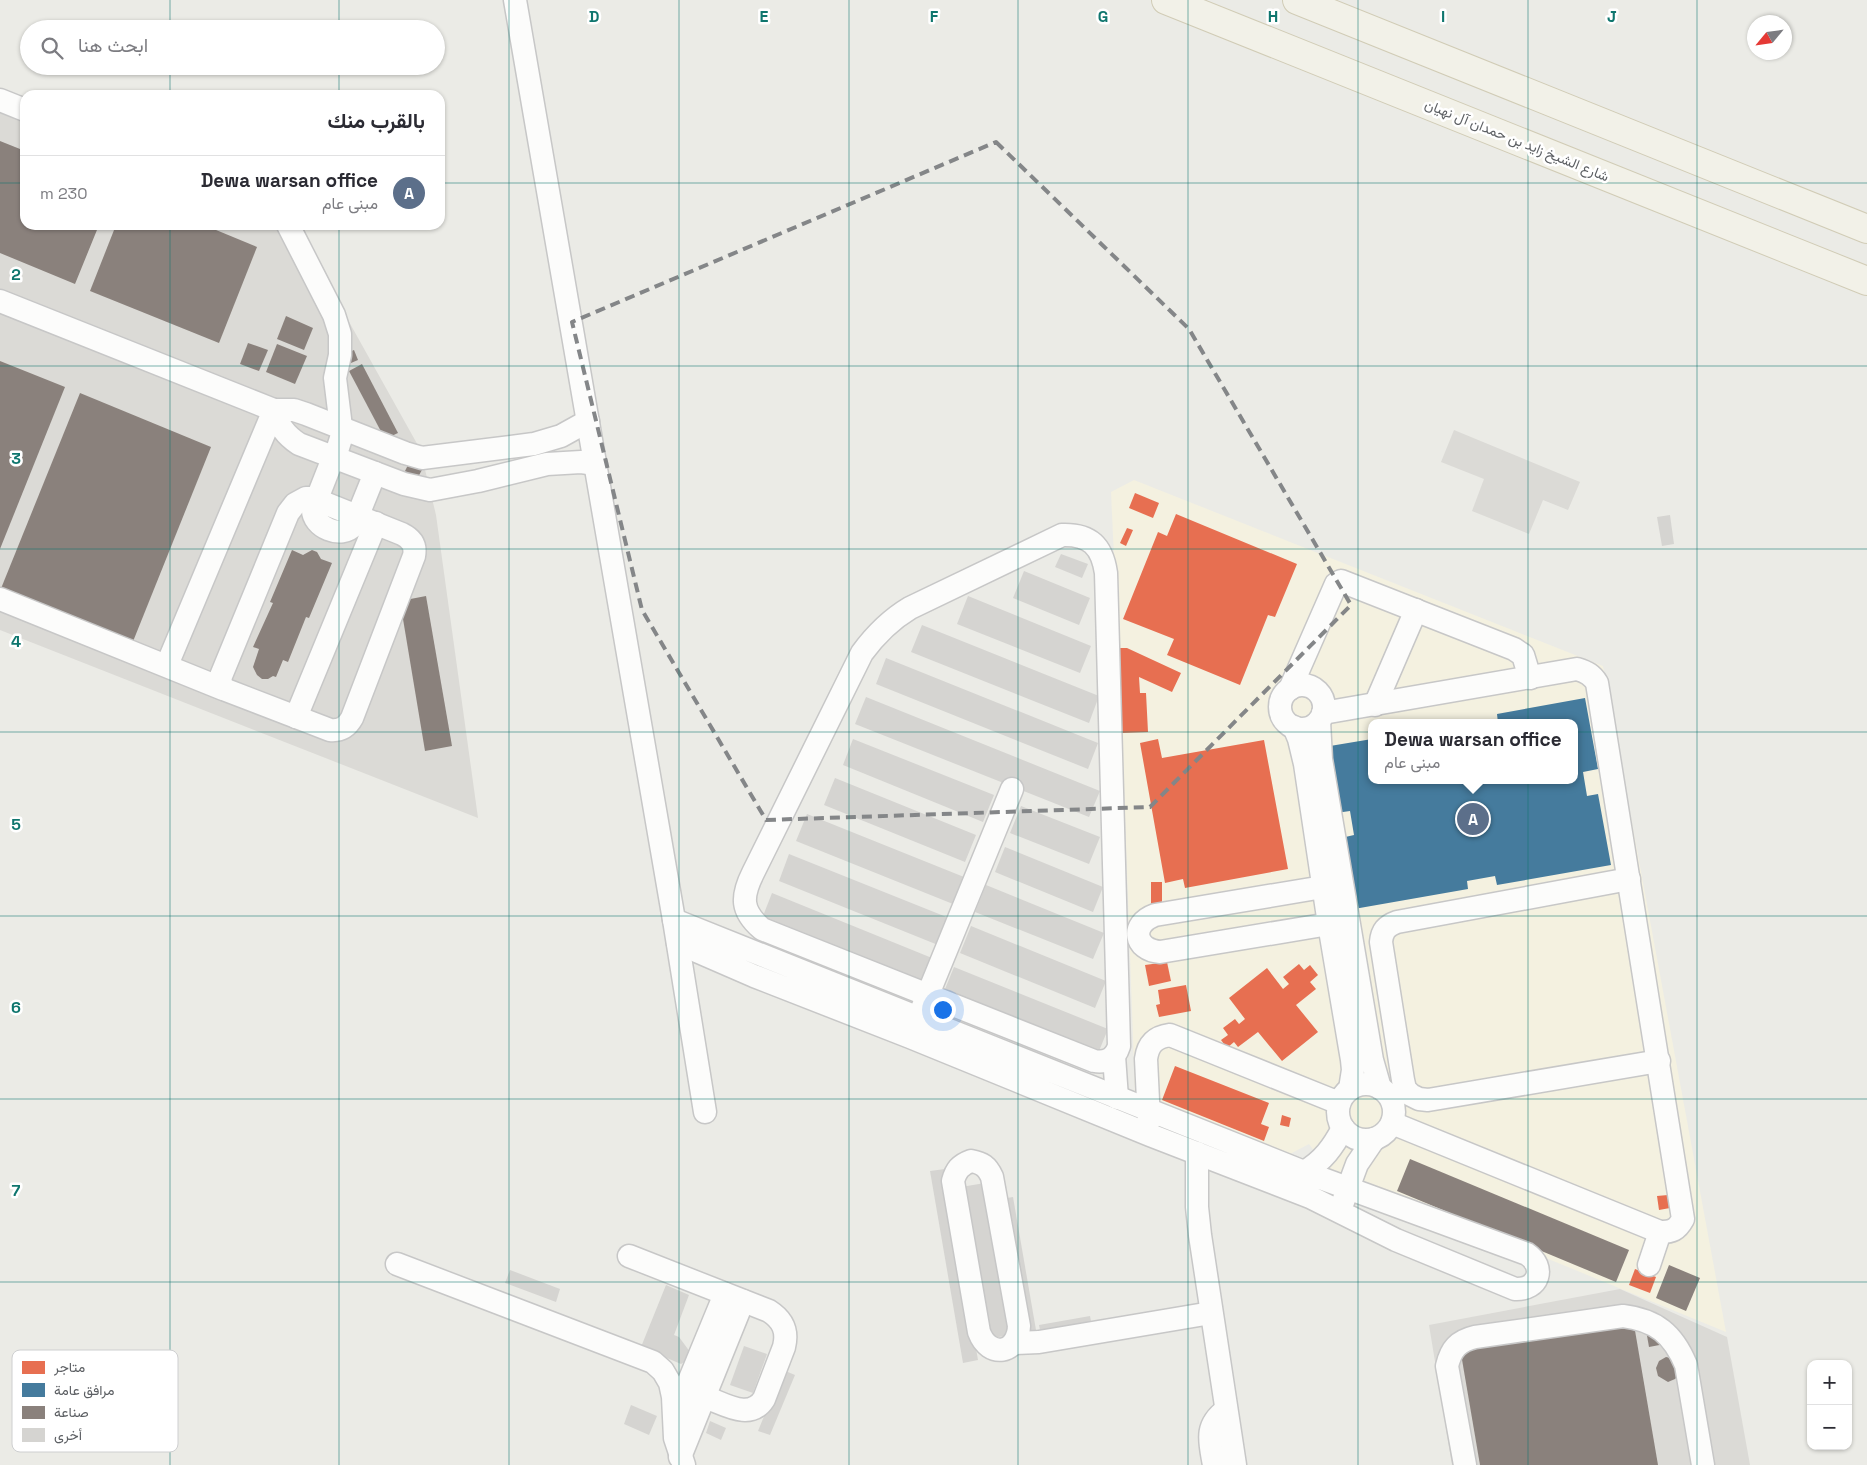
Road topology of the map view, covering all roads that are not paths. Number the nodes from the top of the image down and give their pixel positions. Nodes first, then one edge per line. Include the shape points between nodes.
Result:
1 (1166, 0) edge
2 (1297, 0) edge
3 (516, 4) edge
4 (0, 100) edge
5 (20, 108) edge
6 (1867, 229) edge
7 (291, 230) edge
8 (1867, 281) edge
9 (0, 301) edge
10 (274, 410) junction
11 (588, 421) junction
12 (341, 427) junction
13 (473, 453) junction
14 (333, 458) junction
15 (596, 464) junction
16 (375, 473) junction
17 (478, 481) junction
18 (316, 500) junction
19 (367, 520) junction
20 (0, 599) edge
21 (1416, 610) junction
22 (1331, 622) dead end
23 (167, 665) junction
24 (1530, 678) junction
25 (1298, 687) junction
26 (223, 689) junction
27 (1375, 705) junction
28 (296, 717) junction
29 (1321, 717) junction
30 (1294, 727) junction
31 (1012, 789) dead end
32 (1629, 879) junction
33 (1323, 887) junction
34 (1295, 891) junction
35 (674, 920) junction
36 (1329, 924) junction
37 (1299, 929) junction
38 (678, 943) junction
39 (759, 966) junction
40 (928, 995) junction
41 (1392, 1014) junction
42 (1365, 1019) junction
43 (914, 1027) junction
44 (1114, 1056) junction
45 (1658, 1061) junction
46 (1380, 1088) junction
47 (1345, 1096) junction
48 (1117, 1098) junction
49 (1149, 1109) junction
50 (705, 1112) dead end
51 (1392, 1123) junction
52 (1343, 1128) junction
53 (1150, 1135) junction
54 (1374, 1139) junction
55 (1197, 1153) junction
56 (1304, 1172) junction
57 (1348, 1188) junction
58 (1339, 1212) junction
59 (1660, 1232) junction
60 (629, 1256) dead end
61 (397, 1264) dead end
62 (1649, 1265) dead end
63 (734, 1297) junction
64 (1211, 1313) junction
65 (1014, 1343) junction
66 (705, 1397) junction
67 (1226, 1410) junction
68 (673, 1419) junction
69 (682, 1461) edge
70 (1214, 1465) edge
71 (1235, 1465) edge
72 (1465, 1465) edge
73 (1703, 1465) edge

1 - 8 main road, شارع الشيخ زايد بن حمدان آل نهيان
2 - 6 main road
3 - 11 street
4 - 5 street
7 - 12 street via 338,324 341,344 335,378
9 - 10 street
10 - 12 street via 294,410
10 - 14 street via 280,426 292,440
10 - 23 street
11 - 13 street via 561,436 541,442
11 - 15 street
12 - 13 street via 422,458
12 - 14 street via 340,443
13 - 17 street
14 - 16 street
14 - 18 street
15 - 17 street via 548,464
15 - 35 street
16 - 17 street via 430,490
16 - 19 street
18 - 19 street
18 - 26 street via 306,498 288,513 221,676
19 - 28 street
19 - 28 street via 410,539 415,552 352,718 344,728 335,730
20 - 23 street
21 - 24 street via 1514,649 1523,656
21 - 25 street via 1344,581 1338,582
21 - 27 street
22 - 25 street
23 - 26 street
24 - 27 street
24 - 32 street via 1577,669 1585,671 1597,683
25 - 29 street via 1313,688 1323,699
25 - 30 street via 1282,699 1281,712 1288,724
26 - 28 street
27 - 29 street
29 - 30 street via 1308,728
29 - 42 street via 1321,759
30 - 33 street via 1305,764
31 - 40 street
32 - 41 street via 1388,925 1382,933 1381,942
32 - 45 street
33 - 34 street
33 - 36 street
34 - 37 street via 1304,905 1305,914
34 - 37 street via 1155,915 1147,918 1138,932 1144,947 1151,952 1160,952
35 - 38 street
35 - 39 street
36 - 37 street
36 - 47 street via 1353,1070
38 - 39 street
38 - 50 street
39 - 43 street
40 - 43 street
40 - 44 street via 1094,1061 1101,1062
40 - 44 street via 762,929 747,911 746,887 862,653 878,632 910,608 1062,535 1088,539 1098,548 1106,573 1119,1046
41 - 42 street
41 - 45 street via 1402,1080 1411,1096 1419,1099
42 - 46 street
43 - 48 street
43 - 53 street
44 - 48 street
45 - 59 street via 1683,1220 1678,1228
46 - 47 street via 1365,1084
46 - 51 street via 1392,1104
47 - 49 street via 1170,1035 1160,1036 1147,1049
47 - 52 street via 1338,1111
48 - 49 street
49 - 53 street
49 - 56 street
51 - 54 street via 1385,1133
51 - 59 street
52 - 54 street via 1357,1139
52 - 56 street via 1323,1158
53 - 55 street
54 - 57 street
55 - 58 street
55 - 64 street via 1197,1208
56 - 57 street
57 - 58 street
57 - 58 street via 1527,1254 1537,1266 1536,1280 1523,1289 1516,1288 1396,1240
59 - 62 street
60 - 63 street
61 - 68 street via 653,1362 670,1383
63 - 66 street
63 - 66 street via 776,1316 785,1330 784,1347 764,1399 753,1410 746,1411
63 - 68 street
64 - 65 street via 1039,1342
64 - 67 street
65 - 65 street via 1019,1326 992,1177 988,1168 980,1162 971,1161 962,1164 954,1181 979,1332 982,1341 998,1350
66 - 69 street
67 - 70 street via 1219,1415 1209,1438
67 - 71 street
68 - 69 street
72 - 73 street via 1447,1366 1456,1346 1475,1336 1623,1316 1650,1322 1663,1330 1680,1352 1686,1365

